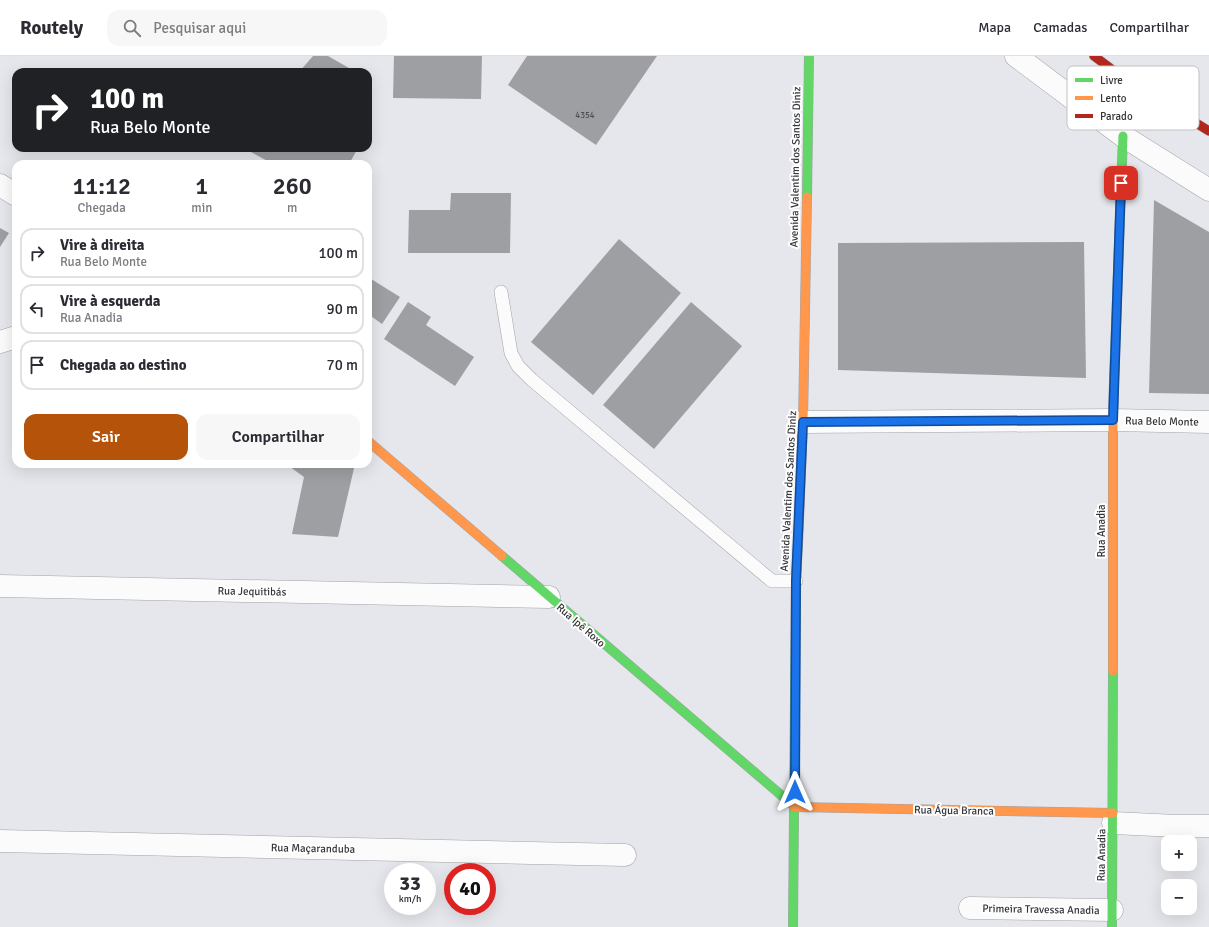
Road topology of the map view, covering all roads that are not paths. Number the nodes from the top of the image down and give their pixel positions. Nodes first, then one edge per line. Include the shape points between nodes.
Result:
1 (809, 56) edge
2 (1016, 56) edge
3 (1094, 56) edge
4 (1107, 66) edge
5 (1067, 94) edge
6 (1199, 125) edge
7 (1115, 130) edge
8 (1209, 131) edge
9 (1123, 136) junction
10 (0, 184) edge
11 (1209, 190) edge
12 (12, 192) edge
13 (501, 292) dead end
14 (12, 338) edge
15 (0, 342) edge
16 (1113, 420) junction
17 (803, 422) junction
18 (1209, 422) edge
19 (372, 444) edge
20 (521, 573) junction
21 (796, 580) junction
22 (0, 586) edge
23 (504, 596) junction
24 (549, 597) junction
25 (795, 807) junction
26 (1113, 818) junction
27 (1209, 826) edge
28 (0, 841) edge
29 (625, 855) dead end
30 (970, 908) dead end
31 (1112, 919) edge
32 (793, 927) edge

1 - 17 main road, Avenida Valentim dos Santos Diniz
2 - 5 street
3 - 4 main road
6 - 8 main road
7 - 9 street
9 - 11 street
9 - 16 main road, Rua Anadia
10 - 12 street
13 - 21 lane via 511,353 518,366 532,380 772,581
14 - 15 street
16 - 17 street, Rua Belo Monte
16 - 18 street, Rua Belo Monte
16 - 26 main road, Rua Anadia
17 - 21 main road, Avenida Valentim dos Santos Diniz
19 - 20 main road, Rua Ipê Roxo
20 - 23 street
20 - 24 main road, Rua Ipê Roxo
21 - 25 main road, Avenida Valentim dos Santos Diniz
22 - 23 street, Rua Jequitibás
23 - 24 street, Rua Jequitibás
24 - 25 main road, Rua Ipê Roxo
25 - 26 main road, Rua Água Branca
25 - 32 main road, Avenida Valentim dos Santos Diniz
26 - 27 street, Rua Água Branca via 1177,826
26 - 31 main road, Rua Anadia
28 - 29 street, Rua Maçaranduba
30 - 31 street, Primeira Travessa Anadia

